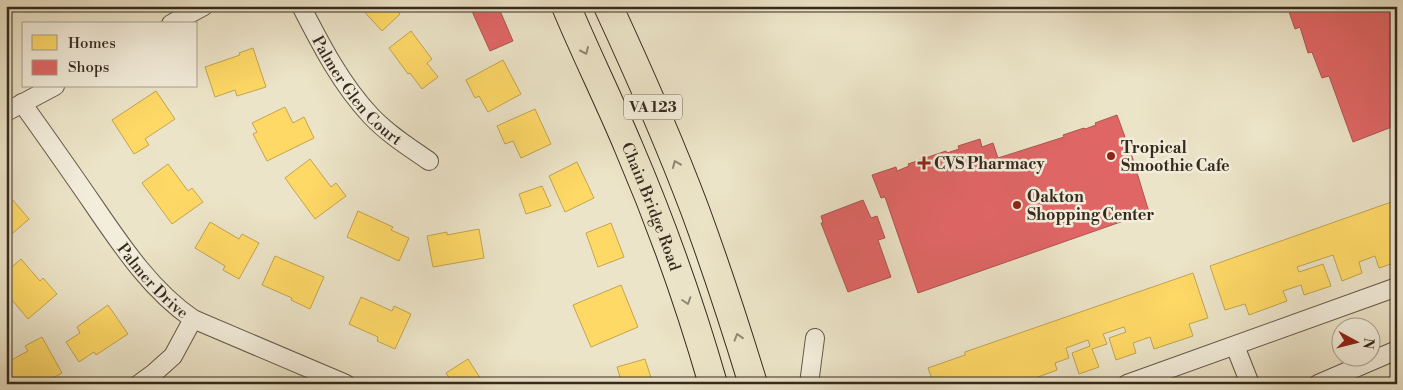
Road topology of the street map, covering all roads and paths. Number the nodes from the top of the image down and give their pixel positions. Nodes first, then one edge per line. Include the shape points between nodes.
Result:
1 (204, 6) edge
2 (301, 6) edge
3 (566, 6) edge
4 (608, 6) edge
5 (175, 22) edge
6 (51, 88) edge
7 (22, 103) junction
8 (6, 112) edge
9 (429, 161) dead end
10 (1397, 288) edge
11 (194, 319) junction
12 (815, 338) dead end
13 (1235, 346) junction
14 (1397, 350) edge
15 (139, 384) edge
16 (346, 384) edge
17 (713, 384) edge
18 (753, 384) edge
19 (809, 384) edge
20 (1127, 384) edge
21 (1250, 384) edge
22 (1318, 384) edge

1 - 5 street
2 - 9 street, Palmer Glen Court via 328,57 354,96 386,130
3 -> 17 main road, Chain Bridge Road / VA 123 via 652,205
18 -> 4 main road, VA 123 via 695,210
6 - 7 street
7 - 8 street
7 - 11 street, Palmer Drive via 126,252 148,279
10 - 13 street
11 - 15 street via 173,356
11 - 16 street, Palmer Drive
12 - 19 street
13 - 20 street
13 - 21 street
14 - 22 street

